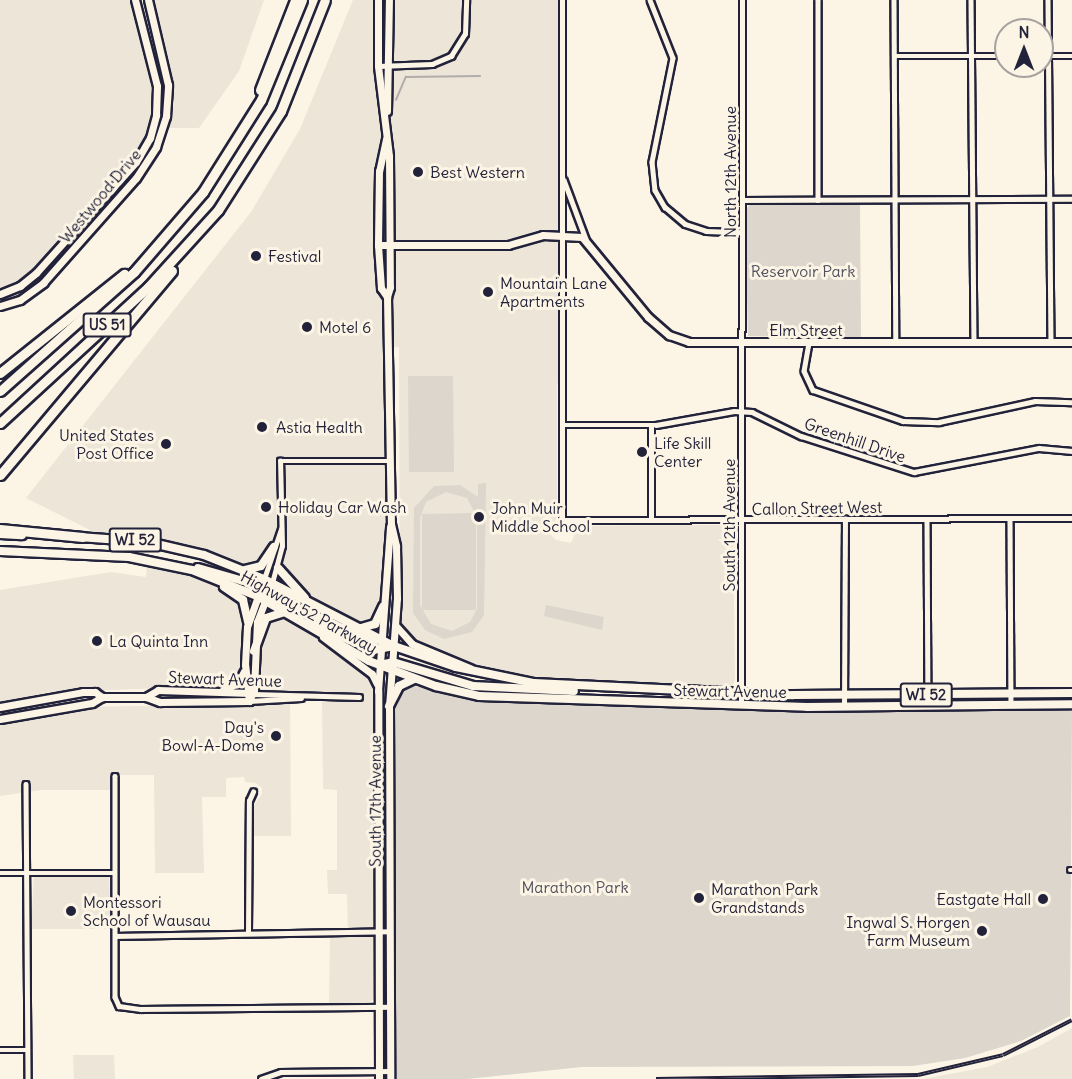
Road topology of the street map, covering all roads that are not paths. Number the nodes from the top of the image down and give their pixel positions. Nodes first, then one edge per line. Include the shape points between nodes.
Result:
1 (135, 0) edge
2 (148, 0) edge
3 (295, 0) edge
4 (302, 0) edge
5 (378, 0) edge
6 (389, 0) edge
7 (466, 0) edge
8 (562, 0) edge
9 (650, 0) edge
10 (742, 0) edge
11 (818, 0) edge
12 (894, 0) edge
13 (971, 0) edge
14 (1048, 0) edge
15 (326, 1) edge
16 (1048, 18) edge
17 (894, 56) junction
18 (972, 56) junction
19 (994, 56) edge
20 (1054, 56) edge
21 (1072, 56) edge
22 (388, 65) junction
23 (378, 66) junction
24 (1048, 78) edge
25 (385, 119) junction
26 (244, 128) junction
27 (386, 139) junction
28 (562, 175) junction
29 (1049, 198) junction
30 (895, 199) junction
31 (973, 199) junction
32 (1072, 199) edge
33 (742, 200) junction
34 (818, 200) junction
35 (182, 218) junction
36 (209, 222) junction
37 (742, 232) junction
38 (562, 235) junction
39 (586, 239) junction
40 (378, 245) junction
41 (389, 245) junction
42 (0, 294) edge
43 (387, 297) junction
44 (0, 306) edge
45 (1051, 342) junction
46 (1072, 342) edge
47 (974, 343) junction
48 (741, 344) junction
49 (809, 344) junction
50 (896, 344) junction
51 (0, 374) edge
52 (0, 391) edge
53 (1072, 402) edge
54 (741, 411) junction
55 (0, 423) edge
56 (562, 425) junction
57 (651, 426) junction
58 (1072, 451) edge
59 (390, 461) junction
60 (0, 476) edge
61 (1072, 518) edge
62 (845, 519) junction
63 (927, 519) junction
64 (1010, 519) junction
65 (651, 520) junction
66 (741, 520) junction
67 (391, 524) junction
68 (0, 529) edge
69 (280, 529) junction
70 (0, 534) edge
71 (83, 537) junction
72 (274, 547) junction
73 (0, 552) edge
74 (182, 567) junction
75 (278, 568) junction
76 (243, 570) junction
77 (197, 572) junction
78 (266, 582) junction
79 (262, 597) junction
80 (315, 607) junction
81 (384, 607) junction
82 (284, 612) junction
83 (299, 620) junction
84 (248, 622) junction
85 (395, 625) junction
86 (356, 627) junction
87 (317, 631) junction
88 (381, 640) junction
89 (394, 646) junction
90 (380, 650) junction
91 (254, 651) junction
92 (245, 665) junction
93 (380, 665) junction
94 (392, 666) junction
95 (483, 674) junction
96 (414, 679) junction
97 (591, 689) junction
98 (220, 691) junction
99 (378, 691) junction
100 (250, 693) junction
101 (1072, 693) edge
102 (741, 694) junction
103 (844, 695) junction
104 (928, 695) junction
105 (1011, 695) junction
106 (102, 697) junction
107 (147, 697) junction
108 (304, 698) junction
109 (359, 698) dead end
110 (249, 701) junction
111 (1072, 704) edge
112 (741, 705) junction
113 (389, 706) junction
114 (1011, 706) junction
115 (0, 707) edge
116 (844, 707) junction
117 (928, 707) junction
118 (0, 719) edge
119 (115, 776) dead end
120 (26, 784) dead end
121 (253, 792) dead end
122 (27, 872) junction
123 (0, 873) edge
124 (115, 873) junction
125 (378, 931) junction
126 (389, 931) junction
127 (249, 933) junction
128 (115, 936) junction
129 (390, 1007) junction
130 (378, 1008) junction
131 (0, 1050) edge
132 (27, 1050) junction
133 (379, 1075) edge
134 (390, 1075) edge
135 (28, 1079) edge
136 (261, 1079) edge

1 - 42 street, Westwood Drive via 158,86 150,138 136,162 36,273 20,286
2 - 44 street, Westwood Drive via 168,85 166,116 156,147 136,178 43,283 26,296
3 - 26 highway
4 - 26 highway, US 51 via 275,72
5 - 23 street
6 - 22 street
7 - 22 street via 465,34 454,54 432,64
8 - 28 street
9 - 37 street via 673,58 652,162 655,190 665,207 685,224 706,231
10 - 33 street, North 12th Avenue
11 - 34 street
12 - 17 street
13 - 18 street
14 - 16 street
15 - 36 highway, US 51 via 278,117
17 - 18 street
17 - 30 street
18 - 19 street
18 - 31 street
20 - 21 street
22 - 23 street
22 - 25 street
23 - 25 street
24 - 29 street
25 - 27 street
26 - 35 highway, US 51
27 - 40 street, South 17th Avenue via 379,171
27 - 41 street, South 17th Avenue
28 - 38 street
28 - 39 street, Elm Street
29 - 31 street
29 - 32 street
29 - 45 street
30 - 31 street
30 - 34 street
30 - 50 street
31 - 47 street
33 - 34 street
33 - 37 street, North 12th Avenue
35 - 51 highway via 130,269
35 - 52 highway, US 51 via 134,272
36 - 55 highway, US 51 via 148,287
36 - 60 highway via 198,241
37 - 48 street, North 12th Avenue
38 - 39 street
38 - 41 street via 508,245
38 - 56 street
39 - 48 street, Elm Street via 648,317 669,335 689,342
40 - 41 street
40 - 43 street, South 17th Avenue via 381,290
41 - 43 street, South 17th Avenue
43 - 59 street, South 17th Avenue
45 - 46 street, Elm Street
45 - 47 street, Elm Street
47 - 50 street, Elm Street
48 - 49 street, Elm Street
48 - 54 street, South 12th Avenue
49 - 50 street, Elm Street
49 - 53 street via 804,370 813,390 903,421 939,422 1035,401
54 - 57 street, Greenhill Drive
54 - 58 street, Greenhill Drive via 762,414 813,440 914,472 1039,448
54 - 66 street, South 12th Avenue
56 - 57 street, Greenhill Drive
56 - 65 street, Callon Street West via 562,520
57 - 65 street
59 - 67 street, South 17th Avenue
59 - 69 street via 280,461
61 - 64 street, Callon Street West
62 - 63 street, Callon Street West
62 - 66 street, Callon Street West
62 - 103 street
63 - 64 street, Callon Street West
63 - 104 street
64 - 105 street
65 - 66 street, Callon Street West
66 - 102 street, South 12th Avenue
67 - 81 street, South 17th Avenue
67 - 85 street, South 17th Avenue via 396,546
68 - 71 highway
69 - 72 street
69 - 75 street
70 - 71 main road, Highway 52 Parkway / WI 52
71 - 76 main road, Highway 52 Parkway / WI 52 via 178,548
72 - 76 main road via 261,566
72 - 78 street
73 - 74 main road, Highway 52 Parkway / WI 52 via 129,557
74 - 77 main road, Highway 52 Parkway / WI 52
74 - 78 main road
75 - 78 street
75 - 80 main road
76 - 78 main road, Highway 52 Parkway / WI 52
77 - 79 main road, Highway 52 Parkway / WI 52
77 - 84 main road via 239,596
78 - 79 street
78 - 80 main road, Highway 52 Parkway / WI 52
79 - 82 main road, Highway 52 Parkway / WI 52
79 - 84 street
79 - 88 main road via 366,639
79 - 91 street
80 - 86 main road, Highway 52 Parkway / WI 52
81 - 86 main road via 373,626
81 - 88 street, South 17th Avenue
82 - 83 main road, Highway 52 Parkway / WI 52
82 - 91 main road via 266,618
83 - 87 main road, Highway 52 Parkway / WI 52
83 - 90 main road
84 - 92 street
85 - 89 street, South 17th Avenue
85 - 95 street via 400,636 412,644
86 - 88 main road, Highway 52 Parkway / WI 52
87 - 93 main road, Highway 52 Parkway / WI 52
87 - 99 street via 372,674
88 - 89 main road, Highway 52 Parkway / WI 52
88 - 90 street, South 17th Avenue
89 - 90 main road
89 - 94 street, South 17th Avenue
89 - 95 main road, Stewart Avenue / WI 52
90 - 93 street, South 17th Avenue
91 - 100 street
92 - 98 street via 238,683
92 - 100 street
93 - 94 main road, Highway 52 Parkway / WI 52
93 - 99 street, South 17th Avenue
94 - 96 main road, Stewart Avenue / WI 52
94 - 97 main road via 473,686 553,693
94 - 113 street, South 17th Avenue
95 - 97 main road, Stewart Avenue / WI 52
96 - 112 main road, Stewart Avenue / WI 52 via 503,699
96 - 113 main road via 399,686
97 - 102 main road, Stewart Avenue / WI 52
98 - 100 street, Stewart Avenue
98 - 107 street, Stewart Avenue via 158,690
99 - 125 street, South 17th Avenue
100 - 108 street, Stewart Avenue
100 - 110 street
101 - 105 main road, Stewart Avenue / WI 52
102 - 103 main road, Stewart Avenue / WI 52
102 - 112 street, South 12th Avenue
103 - 104 main road, Stewart Avenue / WI 52
103 - 116 street
104 - 105 main road, Stewart Avenue / WI 52
104 - 117 street
105 - 114 street
106 - 107 street, Stewart Avenue
106 - 115 street, Stewart Avenue via 95,692 82,692
106 - 118 street, Stewart Avenue via 92,704
107 - 110 street, Stewart Avenue via 159,702
108 - 109 street, Stewart Avenue
108 - 110 street, Stewart Avenue
111 - 114 main road, Stewart Avenue / WI 52
112 - 116 main road, Stewart Avenue / WI 52
113 - 126 street, South 17th Avenue
114 - 117 main road, Stewart Avenue / WI 52
116 - 117 main road, Stewart Avenue / WI 52
119 - 124 street
120 - 122 street
121 - 127 street via 249,801
122 - 123 street
122 - 124 street
122 - 132 street
124 - 128 street
125 - 126 street
125 - 127 street
125 - 130 street, South 17th Avenue
126 - 129 street, South 17th Avenue
127 - 128 street
128 - 130 street via 115,997 125,1009
129 - 130 street
129 - 134 street, South 17th Avenue
130 - 133 street, South 17th Avenue
131 - 132 street
132 - 135 street
133 - 134 street
133 - 136 street via 281,1072

